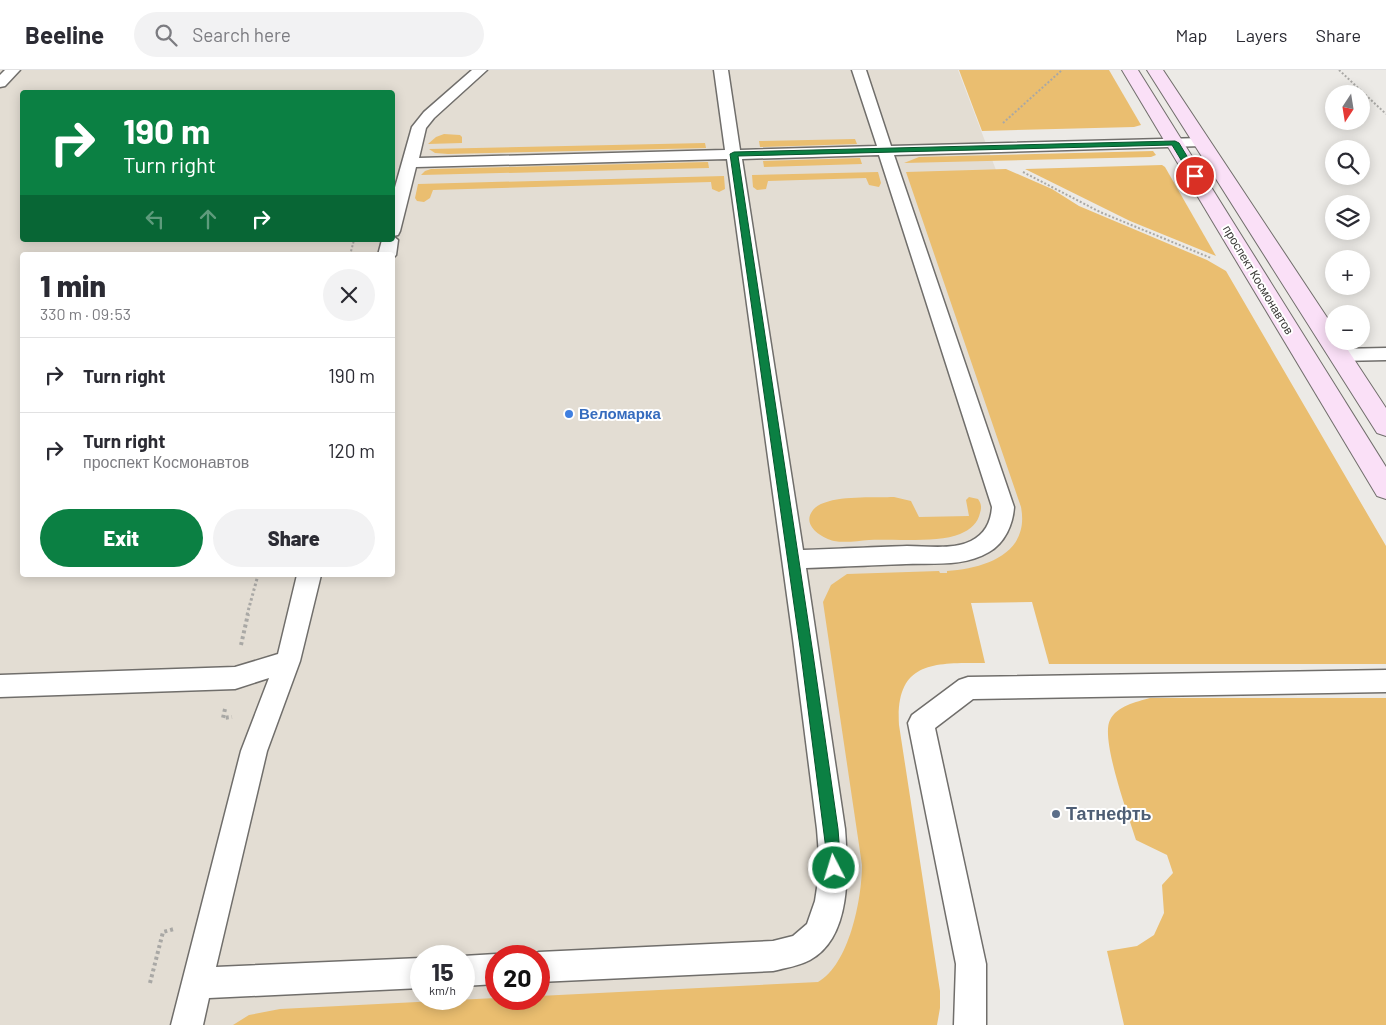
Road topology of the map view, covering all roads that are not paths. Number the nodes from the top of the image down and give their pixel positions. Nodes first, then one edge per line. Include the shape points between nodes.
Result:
1 (13, 70) edge
2 (480, 70) edge
3 (721, 70) edge
4 (859, 70) edge
5 (1130, 70) edge
6 (1156, 70) edge
7 (0, 83) edge
8 (1202, 142) junction
9 (1175, 143) junction
10 (885, 150) junction
11 (734, 154) junction
12 (409, 162) junction
13 (395, 219) edge
14 (1386, 354) edge
15 (1339, 355) junction
16 (1386, 427) edge
17 (1386, 489) edge
18 (793, 559) junction
19 (309, 577) edge
20 (288, 661) junction
21 (1386, 681) edge
22 (0, 686) edge
23 (550, 966) edge
24 (410, 973) edge
25 (197, 983) junction
26 (187, 1025) edge
27 (970, 1025) edge

1 - 7 lane
2 - 12 lane via 419,127
3 - 11 lane
4 - 10 lane
5 - 9 street, проспект Космонавтов
6 - 8 street, проспект Космонавтов
8 - 9 lane
8 - 15 street, проспект Космонавтов
9 - 10 lane
9 - 17 street, проспект Космонавтов
10 - 11 lane
10 - 18 lane via 1003,507 1003,520 997,532 975,549 948,554
11 - 12 lane
11 - 18 lane
12 - 13 lane
14 - 15 lane
15 - 16 street, проспект Космонавтов
18 - 23 lane via 834,868 830,901 818,934 800,949 773,956
19 - 20 lane
20 - 22 lane via 235,678
20 - 25 lane via 254,751
21 - 27 lane via 968,688 921,723 971,964
24 - 25 lane
25 - 26 lane

